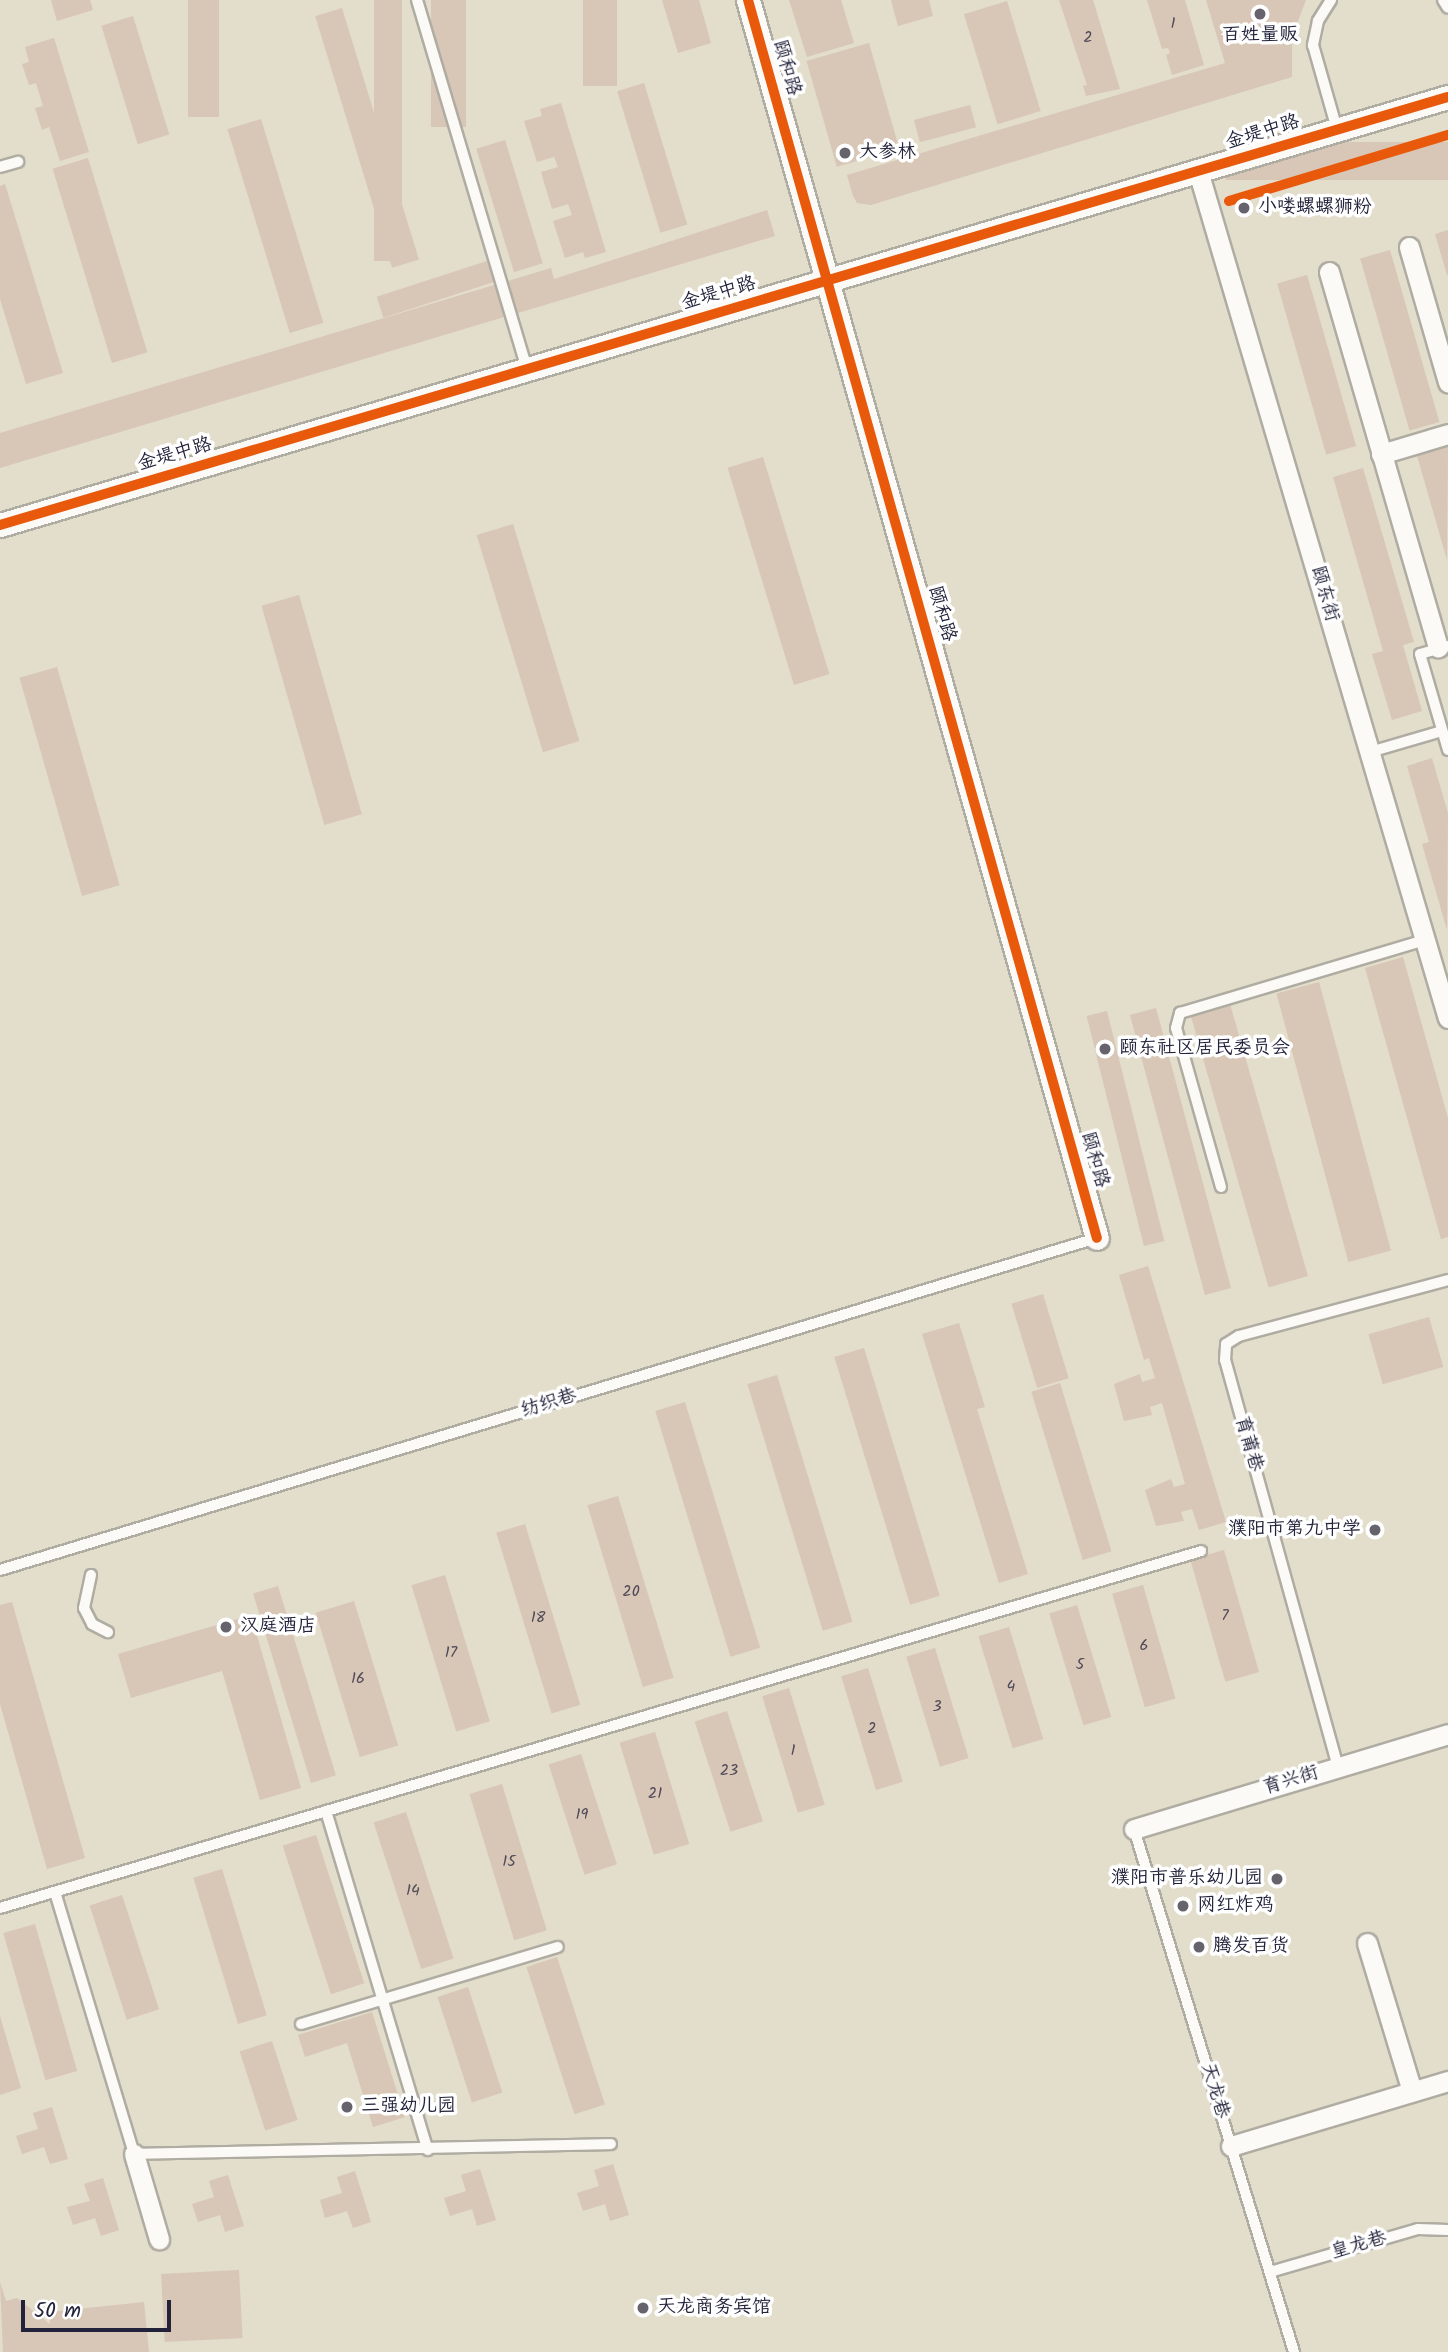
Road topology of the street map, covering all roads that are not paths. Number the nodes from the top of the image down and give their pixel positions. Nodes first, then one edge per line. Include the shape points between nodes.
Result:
1 (417, 0) edge
2 (748, 0) edge
3 (1331, 0) edge
4 (1443, 0) edge
5 (1448, 8) edge
6 (1448, 96) edge
7 (1337, 129) junction
8 (18, 162) dead end
9 (0, 167) edge
10 (1198, 171) junction
11 (1409, 247) dead end
12 (1329, 272) dead end
13 (830, 279) junction
14 (527, 369) junction
15 (1448, 382) edge
16 (1448, 434) edge
17 (1381, 454) junction
18 (0, 525) edge
19 (1443, 647) edge
20 (1442, 731) junction
21 (1448, 750) edge
22 (1370, 752) junction
23 (1425, 940) junction
24 (1448, 1018) edge
25 (1221, 1187) dead end
26 (1097, 1238) joint
27 (1448, 1280) edge
28 (1200, 1550) dead end
29 (0, 1570) edge
30 (91, 1575) dead end
31 (108, 1632) dead end
32 (1448, 1734) edge
33 (1338, 1767) junction
34 (326, 1811) junction
35 (1135, 1829) joint
36 (55, 1892) junction
37 (0, 1909) edge
38 (1367, 1943) dead end
39 (558, 1947) dead end
40 (384, 2000) junction
41 (301, 2024) dead end
42 (1448, 2081) edge
43 (1412, 2091) junction
44 (611, 2144) dead end
45 (1231, 2146) junction
46 (428, 2150) junction
47 (134, 2154) junction
48 (1448, 2230) edge
49 (159, 2239) dead end
50 (1270, 2272) junction
51 (1294, 2352) edge

1 - 14 lane
2 - 13 street, 颐和路
3 - 7 lane via 1318,21 1313,45
4 - 5 lane
6 - 7 street, 金堤中路
7 - 10 street, 金堤中路
8 - 9 lane
10 - 13 street, 金堤中路
10 - 22 street, 颐东街
11 - 15 street
12 - 17 street
13 - 14 street, 金堤中路
13 - 26 street, 颐和路
14 - 18 street, 金堤中路
16 - 17 street
17 - 19 street
19 - 20 lane via 1420,654
20 - 21 lane
20 - 22 lane
22 - 23 street, 颐东街
23 - 24 street, 颐东街
23 - 25 lane via 1180,1013 1176,1028
26 - 29 lane, 纺织巷
27 - 33 lane, 育莆巷 via 1239,1336 1226,1344 1225,1360
28 - 34 lane
30 - 31 lane via 85,1608 92,1624
32 - 33 street, 育兴街
33 - 35 street, 育兴街
34 - 36 lane
34 - 40 lane
35 - 45 lane, 天龙巷
36 - 37 lane
36 - 47 lane
38 - 43 street
39 - 40 lane
40 - 41 lane
40 - 46 lane
42 - 43 street
43 - 45 street
44 - 46 lane
45 - 50 lane, 天龙巷
46 - 47 lane
47 - 49 street
48 - 50 lane, 皇龙巷 via 1418,2229
50 - 51 lane, 天龙巷

